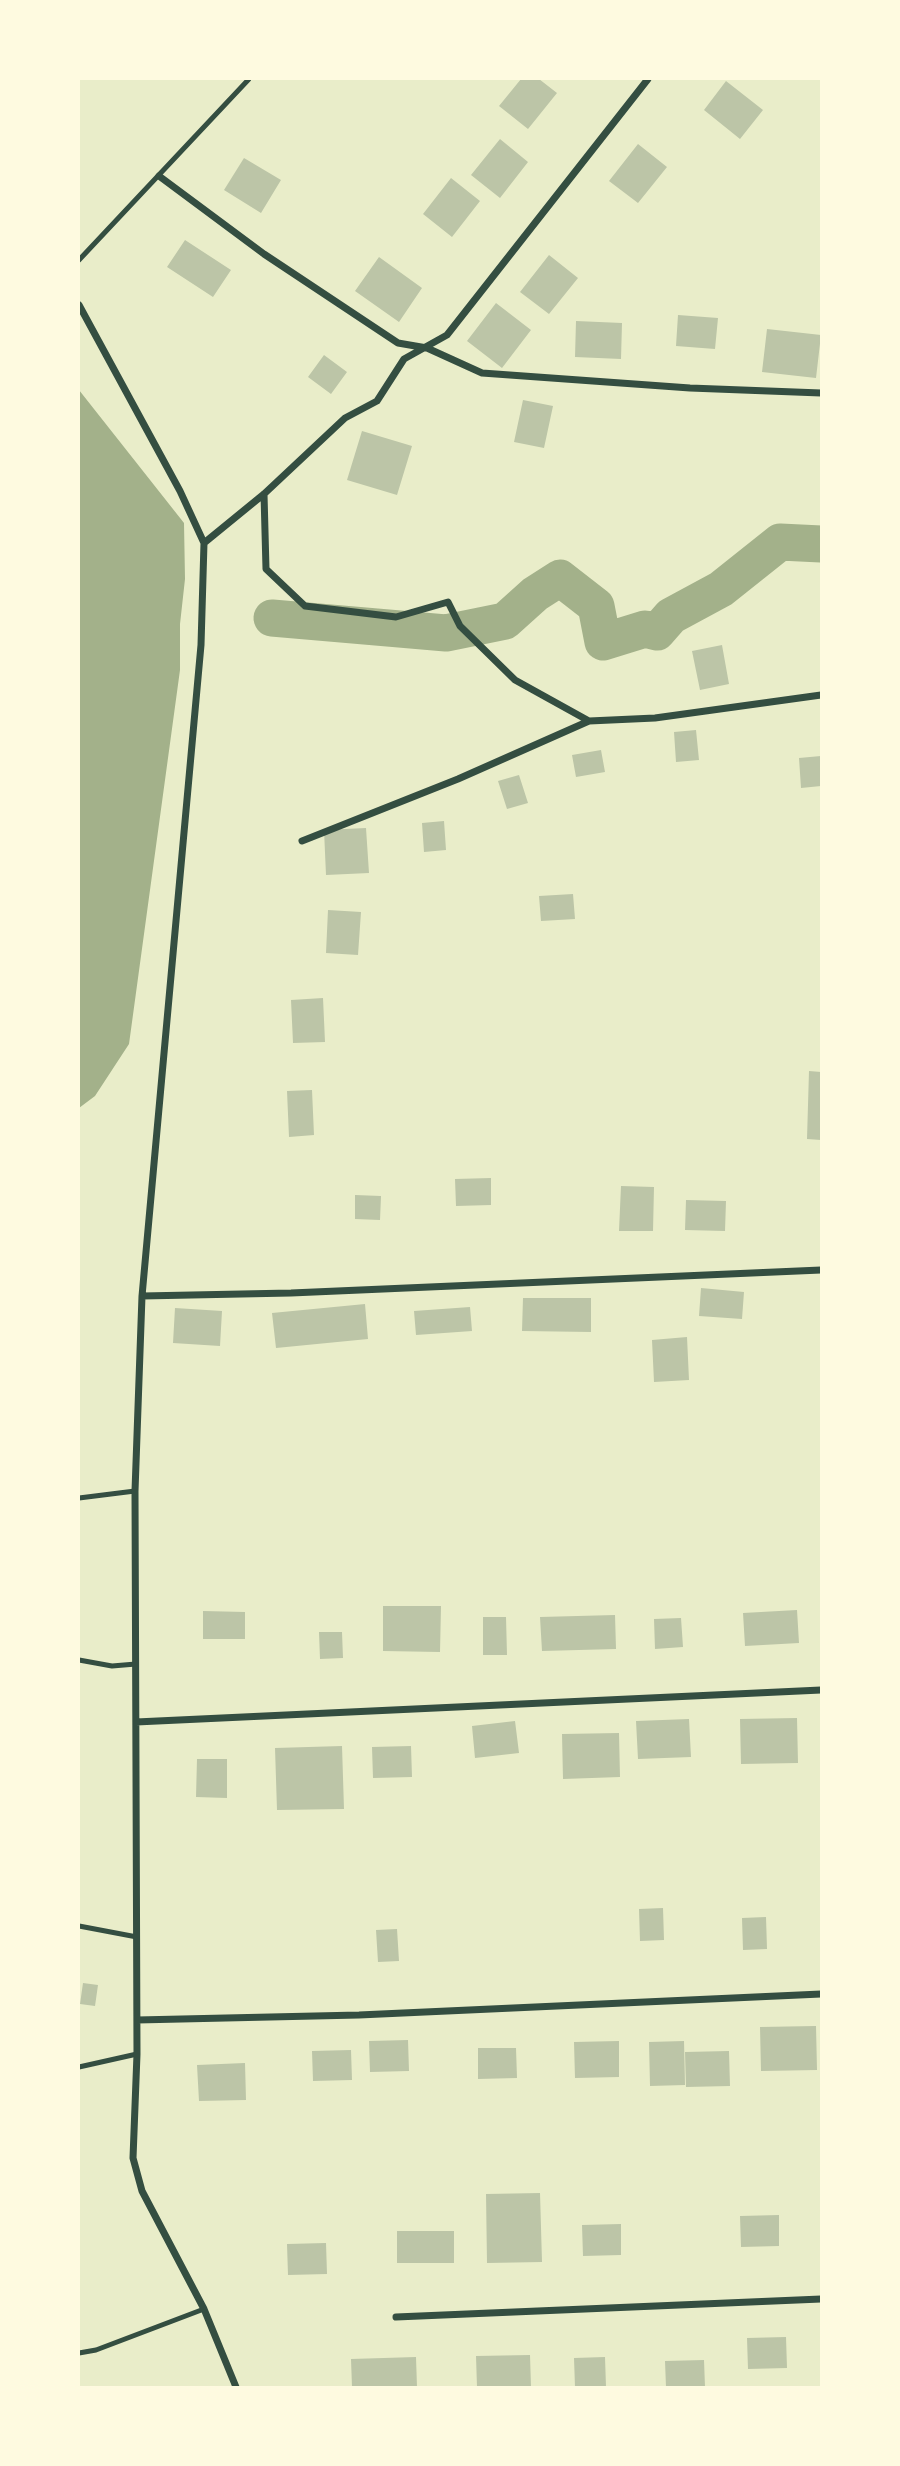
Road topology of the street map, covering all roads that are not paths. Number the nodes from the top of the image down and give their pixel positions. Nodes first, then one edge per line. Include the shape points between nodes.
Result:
1 (250, 79) edge
2 (648, 79) edge
3 (159, 176) junction
4 (79, 260) edge
5 (79, 305) edge
6 (426, 348) junction
7 (821, 393) edge
8 (264, 494) junction
9 (204, 543) junction
10 (821, 695) edge
11 (589, 721) junction
12 (302, 841) dead end
13 (821, 1270) edge
14 (142, 1296) junction
15 (135, 1491) junction
16 (79, 1499) edge
17 (79, 1660) edge
18 (136, 1664) junction
19 (821, 1690) edge
20 (136, 1722) junction
21 (79, 1926) edge
22 (137, 1937) junction
23 (821, 1994) edge
24 (137, 2020) junction
25 (137, 2054) junction
26 (79, 2067) edge
27 (821, 2299) edge
28 (204, 2309) junction
29 (396, 2318) dead end
30 (79, 2353) edge
31 (236, 2387) edge

1 - 3 lane
2 - 6 street via 447,335
3 - 4 lane
3 - 6 street via 264,254 398,343
5 - 9 street
6 - 7 street via 482,373
6 - 8 street via 404,359 377,401 345,418
8 - 9 street
8 - 11 street via 266,569 305,606 396,617 448,602 460,626 515,680
9 - 14 street via 201,645
10 - 11 street via 655,718
11 - 12 street
13 - 14 street
14 - 15 street
15 - 16 lane
15 - 18 street
17 - 18 lane via 111,1666
18 - 20 street
19 - 20 street
20 - 22 street
21 - 22 lane
22 - 24 street
23 - 24 street
24 - 25 street
25 - 26 lane
25 - 28 street via 133,2158 142,2191
27 - 29 street
28 - 30 lane
28 - 31 street

